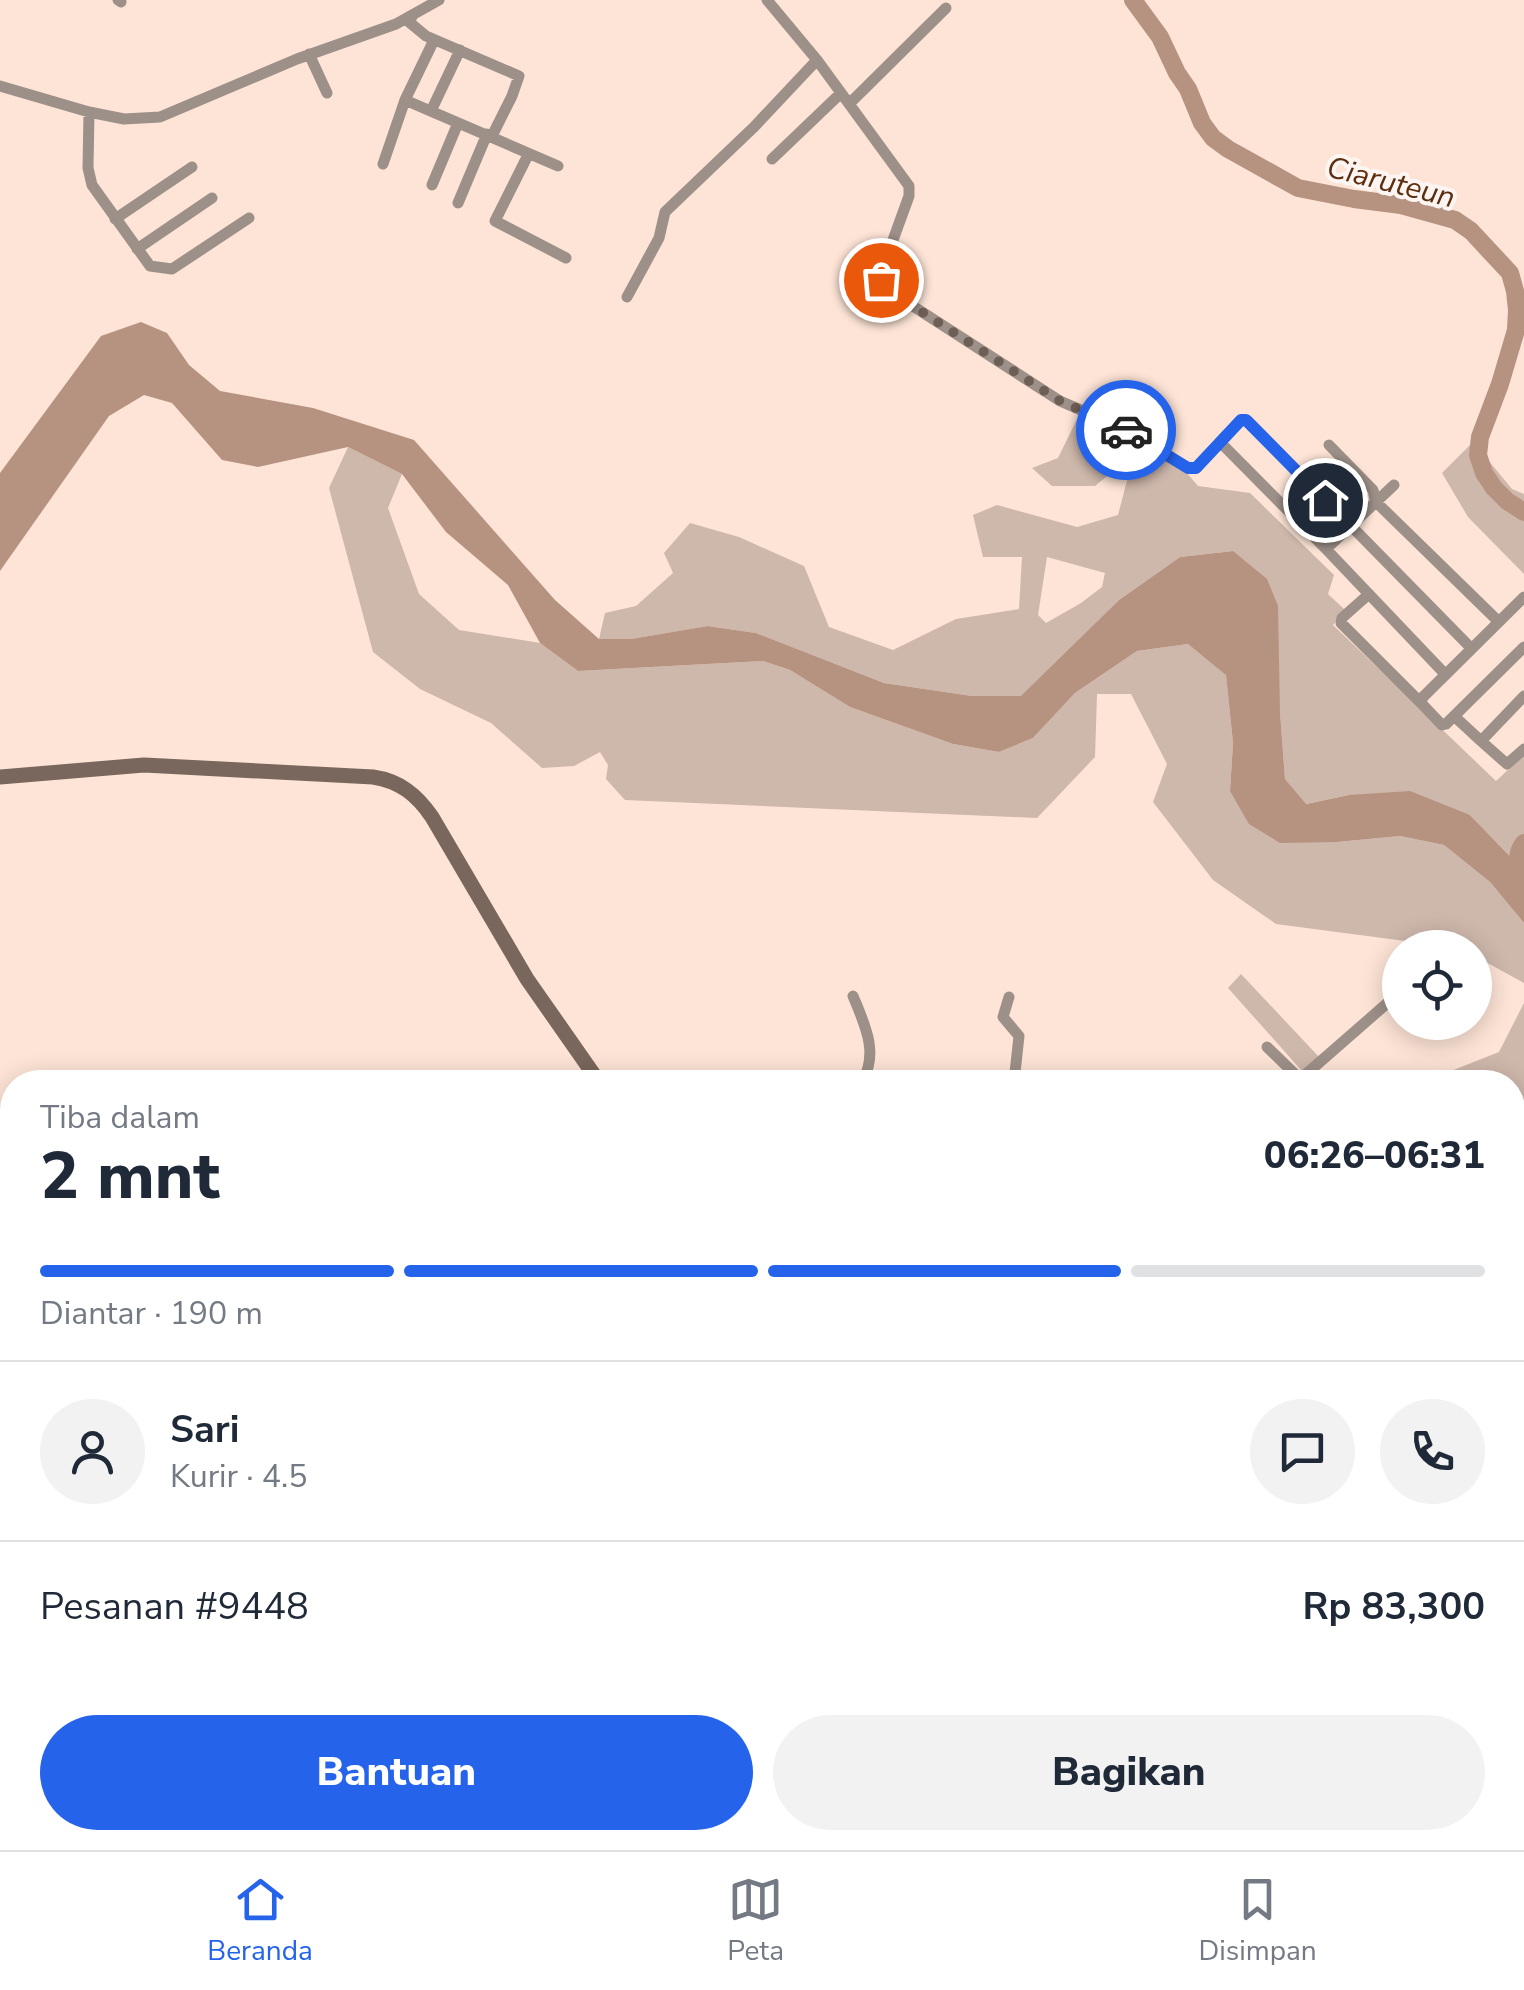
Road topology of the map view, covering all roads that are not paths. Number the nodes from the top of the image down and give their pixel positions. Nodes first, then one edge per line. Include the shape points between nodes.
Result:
1 (439, 0) edge
2 (767, 0) edge
3 (946, 8) dead end
4 (413, 15) junction
5 (434, 40) junction
6 (460, 50) junction
7 (309, 54) junction
8 (817, 60) junction
9 (0, 86) edge
10 (327, 92) dead end
11 (845, 98) junction
12 (405, 100) junction
13 (432, 111) junction
14 (90, 112) junction
15 (458, 123) junction
16 (490, 135) junction
17 (528, 155) junction
18 (772, 159) dead end
19 (383, 164) dead end
20 (558, 166) dead end
21 (192, 167) dead end
22 (432, 185) dead end
23 (212, 198) dead end
24 (458, 203) dead end
25 (249, 218) dead end
26 (114, 219) junction
27 (138, 249) junction
28 (566, 258) dead end
29 (627, 297) dead end
30 (1220, 442) junction
31 (1329, 444) dead end
32 (1394, 485) dead end
33 (1376, 502) junction
34 (1351, 526) junction
35 (1326, 549) junction
36 (1369, 594) junction
37 (1524, 597) edge
38 (1498, 621) junction
39 (1524, 647) edge
40 (1471, 648) junction
41 (1445, 674) junction
42 (1524, 696) edge
43 (1421, 703) junction
44 (1454, 716) junction
45 (1481, 741) junction
46 (1524, 749) edge
47 (0, 777) edge
48 (853, 996) dead end
49 (1009, 997) dead end
50 (1382, 1008) edge
51 (1267, 1048) dead end
52 (591, 1070) edge
53 (868, 1070) edge
54 (1015, 1070) edge
55 (1288, 1070) edge
56 (1311, 1070) edge

1 - 4 street
2 - 8 street
3 - 11 street
4 - 5 street via 414,28
4 - 7 street
5 - 6 street
5 - 12 street
6 - 13 street
6 - 16 street via 519,76
7 - 10 street
7 - 14 street via 160,117
8 - 11 street
8 - 29 street via 666,212
9 - 14 street
11 - 18 street
11 - 30 street via 909,186 881,273 888,290 1060,401 1188,468 1196,468
12 - 13 street
12 - 19 street
13 - 15 street
14 - 26 street via 88,168
15 - 16 street
15 - 22 street
16 - 17 street
16 - 24 street
17 - 20 street
17 - 28 street via 495,221
21 - 26 street
23 - 27 street
25 - 27 street via 172,269 150,266
26 - 27 street
30 - 34 street via 1248,421
30 - 35 street
31 - 33 street via 1373,490
32 - 33 street
33 - 34 street
33 - 38 street
34 - 35 street
34 - 40 street
35 - 36 street
36 - 41 street
36 - 43 street via 1340,621
37 - 38 street
38 - 40 street
39 - 44 street
40 - 41 street
41 - 43 street
42 - 45 street
43 - 44 street via 1442,725
44 - 45 street
45 - 46 street via 1507,764
47 - 52 main road via 144,765 373,776 396,783 424,806
48 - 53 street via 870,1045
49 - 54 street via 1003,1017 1019,1036
50 - 56 street
51 - 55 street

